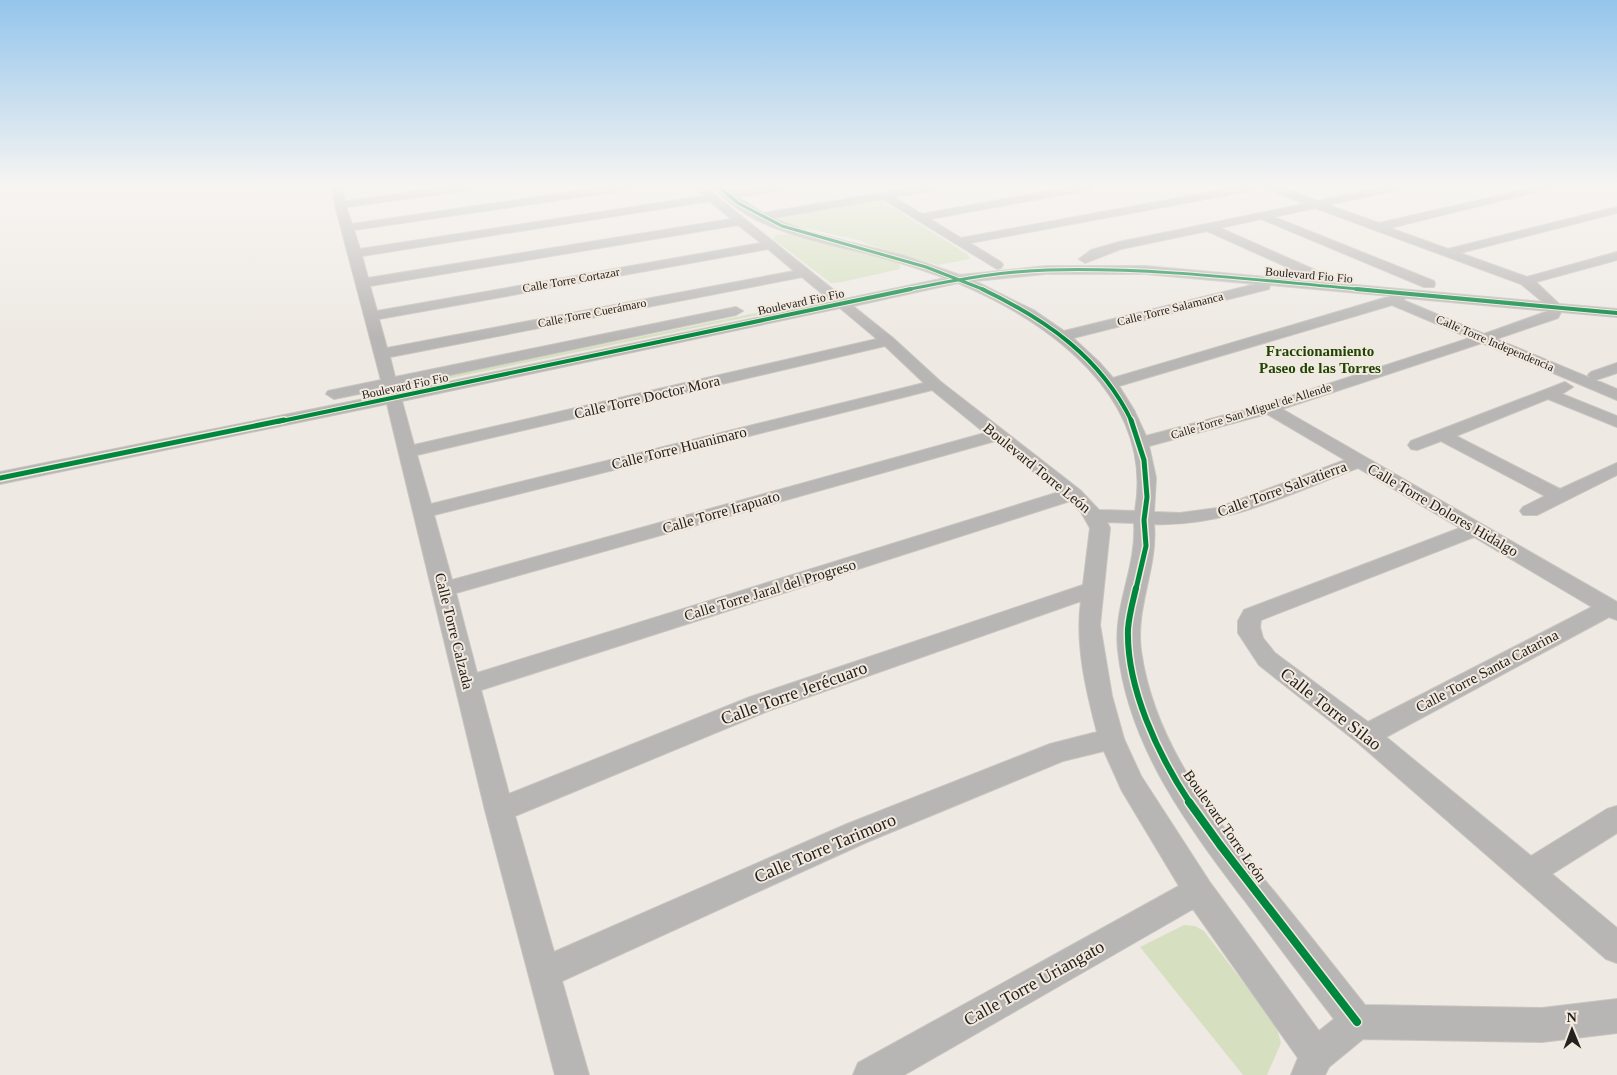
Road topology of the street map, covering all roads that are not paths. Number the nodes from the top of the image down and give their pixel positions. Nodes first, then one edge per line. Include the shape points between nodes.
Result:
1 (350, 237) edge
2 (452, 237) edge
3 (697, 237) edge
4 (721, 237) edge
5 (766, 237) edge
6 (815, 237) edge
7 (956, 237) edge
8 (983, 237) edge
9 (1164, 237) edge
10 (1231, 237) edge
11 (1314, 237) edge
12 (1408, 237) edge
13 (1508, 237) edge
14 (962, 241) junction
15 (1449, 252) junction
16 (354, 254) junction
17 (1617, 256) edge
18 (1085, 259) junction
19 (997, 264) junction
20 (942, 272) junction
21 (803, 273) junction
22 (1311, 273) junction
23 (960, 279) junction
24 (1526, 281) junction
25 (363, 283) junction
26 (1279, 283) junction
27 (1428, 284) junction
28 (1372, 291) joint
29 (1545, 296) junction
30 (1398, 297) junction
31 (835, 298) junction
32 (1617, 302) edge
33 (1556, 309) junction
34 (1617, 313) edge
35 (372, 316) junction
36 (1062, 336) junction
37 (1483, 338) junction
38 (888, 341) junction
39 (381, 354) junction
40 (1109, 384) junction
41 (935, 385) junction
42 (1564, 387) dead end
43 (392, 390) junction
44 (334, 394) dead end
45 (1549, 394) junction
46 (1617, 395) edge
47 (1270, 408) junction
48 (1617, 422) edge
49 (1442, 435) junction
50 (997, 436) junction
51 (1141, 443) junction
52 (1417, 445) dead end
53 (407, 452) junction
54 (1359, 461) junction
55 (1617, 468) edge
56 (0, 478) edge
57 (1073, 494) junction
58 (1561, 497) junction
59 (1530, 510) dead end
60 (423, 512) junction
61 (1096, 516) junction
62 (1144, 519) junction
63 (1477, 529) junction
64 (1094, 588) junction
65 (444, 589) junction
66 (1613, 610) edge
67 (467, 685) junction
68 (1366, 735) junction
69 (1111, 739) junction
70 (499, 810) junction
71 (1617, 818) edge
72 (1528, 874) junction
73 (1198, 891) junction
74 (1617, 948) edge
75 (544, 972) junction
76 (1617, 1016) edge
77 (1357, 1022) junction
78 (1312, 1065) edge
79 (572, 1075) edge
80 (870, 1075) edge

1 - 16 street, Calle Torre Calzada
2 - 16 street
3 - 25 street
4 - 35 street, Calle Torre Cortazar
5 - 21 street, Boulevard Torre León
6 - 20 street, Boulevard Torre León
7 - 14 street
8 - 14 street
9 - 18 street via 1119,246
10 - 22 street
11 - 27 street
12 - 15 street
13 - 15 street
14 - 19 street
15 - 24 street
16 - 25 street, Calle Torre Calzada
17 - 24 street
18 - 19 street, Boulevard Fio Fio
18 - 22 street, Boulevard Fio Fio via 1191,263
19 - 20 street, Boulevard Fio Fio
20 - 23 street, Boulevard Torre León
20 - 31 street, Boulevard Fio Fio
21 - 31 street, Boulevard Torre León
21 - 39 street, Calle Torre Cuerámaro
22 - 27 street, Boulevard Fio Fio
23 - 26 street, Boulevard Fio Fio via 1090,269 1145,270
23 - 31 street, Boulevard Fio Fio
23 - 36 street, Boulevard Torre León
24 - 29 street
25 - 35 street, Calle Torre Calzada
26 - 28 street, Boulevard Fio Fio
26 - 36 street, Calle Torre Salamanca
27 - 29 street, Boulevard Fio Fio
28 - 30 street, Calle Torre Independencia
29 - 32 street, Boulevard Fio Fio
29 - 33 street
30 - 33 street
30 - 37 street, Calle Torre Independencia
30 - 40 street
31 - 38 street, Boulevard Torre León
31 - 43 street, Boulevard Fio Fio
31 - 43 street, Boulevard Fio Fio via 756,308
33 - 34 street
33 - 37 street, Calle Torre San Miguel de Allende via 1552,315
35 - 39 street, Calle Torre Calzada
36 - 40 street, Boulevard Torre León via 1092,363
37 - 46 street, Calle Torre Independencia
37 - 47 street, Calle Torre San Miguel de Allende
38 - 41 street, Boulevard Torre León
38 - 53 street, Calle Torre Doctor Mora
39 - 43 street, Calle Torre Calzada
40 - 51 street, Boulevard Torre León via 1136,426
41 - 50 street, Boulevard Torre León
41 - 60 street, Calle Torre Huanimaro
42 - 45 street
43 - 44 street, Boulevard Fio Fio
43 - 53 street, Calle Torre Calzada
43 - 56 street, Boulevard Fio Fio
45 - 48 street
45 - 49 street
47 - 51 street, Calle Torre San Miguel de Allende
47 - 54 street, Calle Torre Dolores Hidalgo
49 - 52 street
49 - 58 street
50 - 57 street, Boulevard Torre León
50 - 65 street, Calle Torre Irapuato
51 - 62 street, Boulevard Torre León via 1147,496
53 - 60 street, Calle Torre Calzada
54 - 62 street, Calle Torre Salvatierra via 1221,512 1180,519
54 - 63 street, Calle Torre Dolores Hidalgo
55 - 58 street
57 - 61 street, Boulevard Torre León
57 - 67 street, Calle Torre Jaral del Progreso
58 - 59 street
60 - 65 street, Calle Torre Calzada
61 - 62 street, Calle Torre Salvatierra
61 - 64 street, Boulevard Torre León via 1100,528
62 - 77 street, Boulevard Torre León via 1146,548 1129,621 1129,643 1142,704 1156,744 1180,788 1220,845
63 - 66 street, Calle Torre Dolores Hidalgo
63 - 68 street, Calle Torre Silao via 1252,615 1248,620 1249,632 1267,659
64 - 69 street, Boulevard Torre León via 1089,625 1100,696
64 - 70 street, Calle Torre Jerécuaro via 759,704
65 - 67 street, Calle Torre Calzada
66 - 68 street, Calle Torre Santa Catarina
67 - 70 street, Calle Torre Calzada
68 - 72 street, Calle Torre Silao
69 - 73 street, Boulevard Torre León via 1131,783
69 - 75 street, Calle Torre Tarimoro via 1058,750 857,833
70 - 75 street, Calle Torre Calzada
71 - 72 street
72 - 74 street, Calle Torre Silao
73 - 78 street, Boulevard Torre León
73 - 80 street, Calle Torre Uriangato
75 - 79 street, Calle Torre Calzada
76 - 77 street via 1542,1025
77 - 78 street

